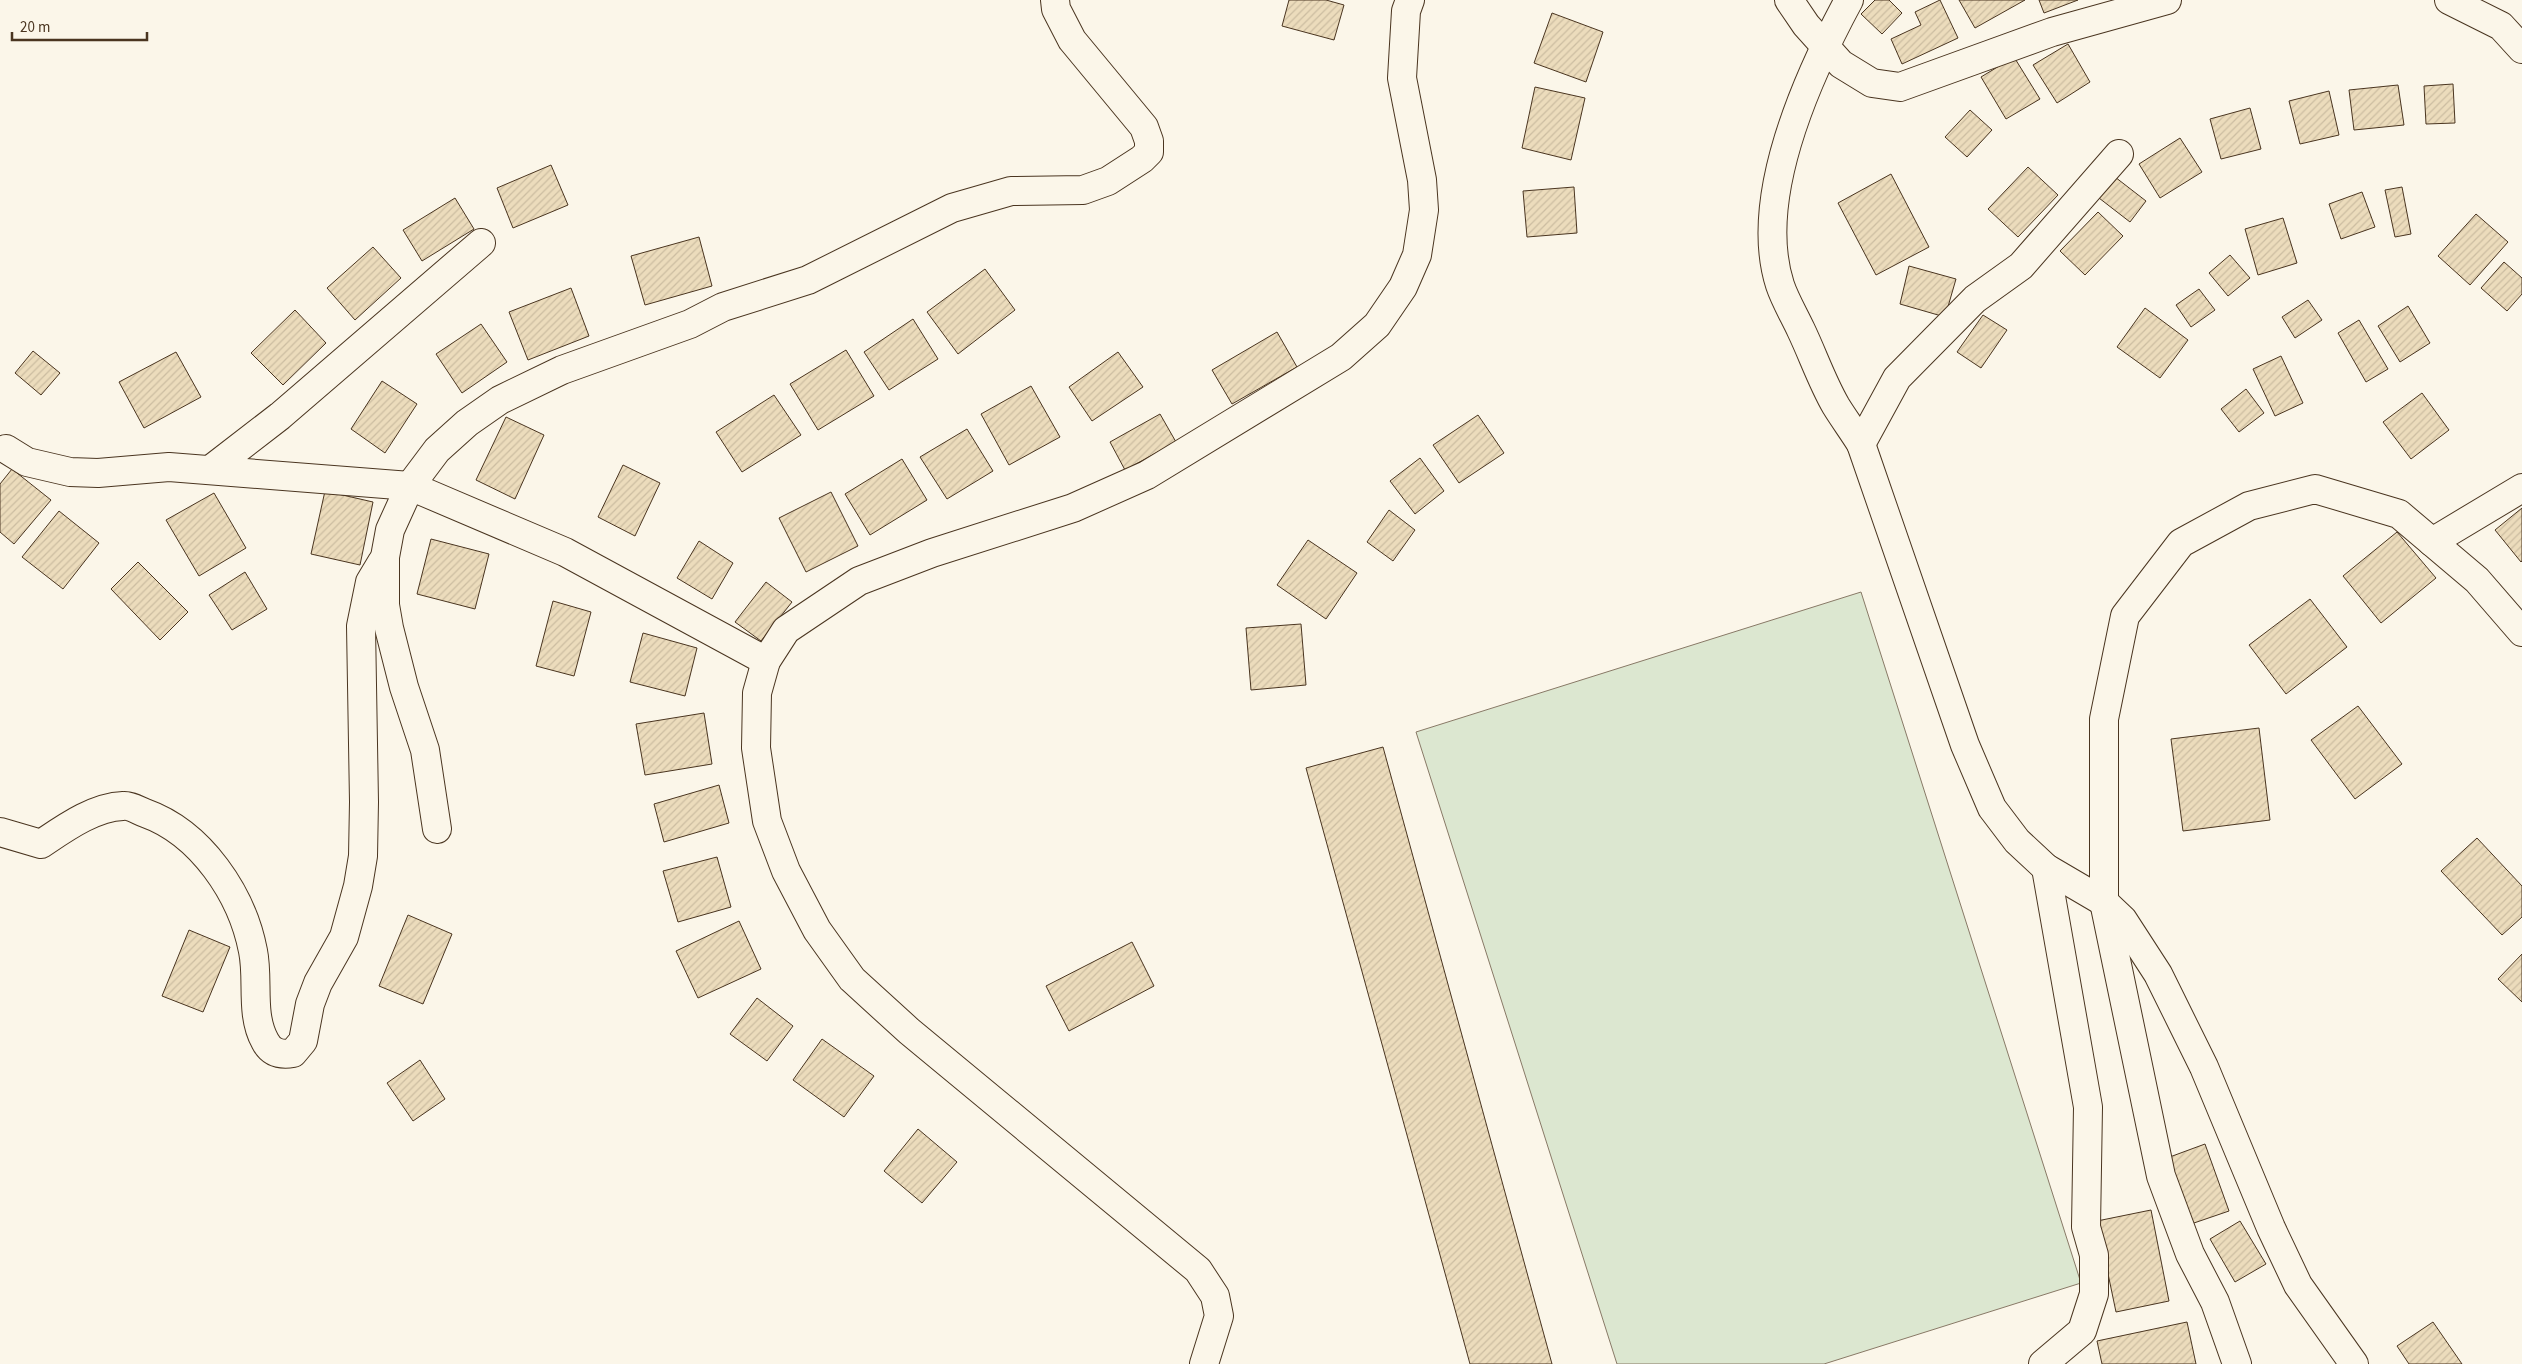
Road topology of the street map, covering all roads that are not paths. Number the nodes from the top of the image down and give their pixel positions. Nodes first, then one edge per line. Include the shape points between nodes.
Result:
1 (1055, 0) edge
2 (1410, 0) edge
3 (1789, 0) edge
4 (1849, 0) edge
5 (2166, 0) edge
6 (2450, 0) edge
7 (1824, 46) junction
8 (2522, 50) edge
9 (2119, 154) dead end
10 (481, 242) dead end
11 (1861, 444) junction
12 (6, 449) dead end
13 (210, 470) junction
14 (410, 486) junction
15 (2522, 488) edge
16 (2432, 542) junction
17 (385, 557) junction
18 (2522, 632) edge
19 (766, 661) junction
20 (437, 829) dead end
21 (0, 832) edge
22 (2046, 868) junction
23 (2104, 902) junction
24 (1204, 1364) edge
25 (2043, 1364) edge
26 (2237, 1364) edge
27 (2354, 1364) edge

1 - 14 street via 1056,9 1072,40 1144,127 1149,152 1142,159 1108,181 1083,190 1011,191 952,208 808,280 723,307 690,324 562,370 500,400 467,424 437,450
2 - 19 street via 1406,11 1402,78 1422,180 1424,210 1417,255 1403,287 1377,325 1341,357 1147,475 1073,508 932,553 859,581 786,630
3 - 7 street
4 - 7 street
5 - 7 street via 2052,32 1900,87 1884,86 1859,77
6 - 8 street via 2501,26
7 - 11 street via 1806,90 1778,179 1772,216 1774,247 1780,285 1836,405
9 - 11 street via 2021,266 1975,299 1897,378
10 - 13 street via 280,416
11 - 22 street via 1978,779 1992,808 2017,842
12 - 13 street via 27,462 70,472 169,468
13 - 14 street
14 - 17 street via 390,530
14 - 19 street via 565,552
15 - 16 street
16 - 18 street via 2477,580
16 - 23 street via 2399,514 2315,489 2249,506 2181,543 2125,616 2104,719
17 - 20 street via 385,605 389,628 425,750
17 - 21 street via 370,582 361,626 364,802 363,856 358,886 344,937 318,982 303,1041 293,1052 279,1054 270,1048 261,1031 256,1010 253,952 247,927 233,897 214,866 163,820 125,805 80,820 41,844
19 - 24 street via 757,693 756,748 767,821 786,872 817,930 852,979 909,1031 1198,1270 1215,1296 1219,1316
22 - 23 street
22 - 25 street via 2088,1107 2086,1227 2094,1255 2094,1294 2082,1331
23 - 26 street via 2160,1176 2190,1254 2218,1310
23 - 27 street via 2123,920 2158,974 2204,1067 2298,1285

